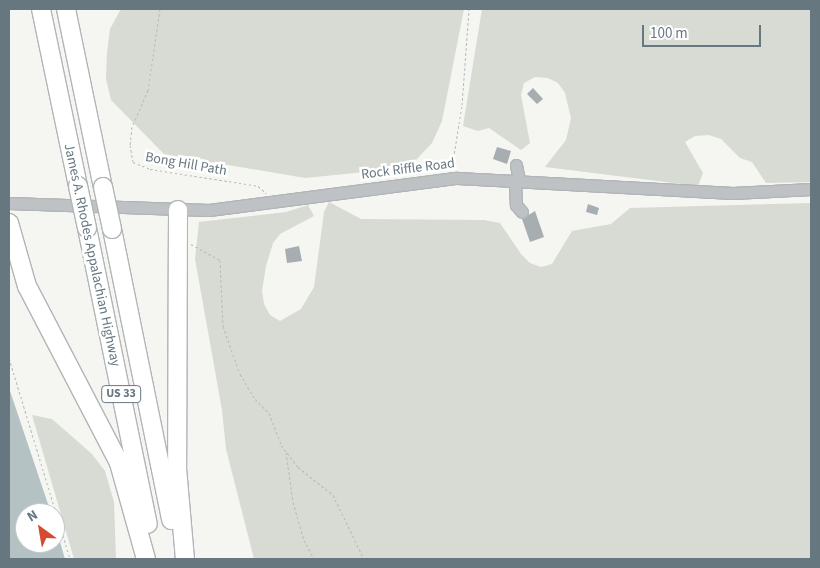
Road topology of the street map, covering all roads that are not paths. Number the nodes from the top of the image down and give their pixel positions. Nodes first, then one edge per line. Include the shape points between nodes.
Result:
1 (41, 9) edge
2 (66, 9) edge
3 (516, 165) dead end
4 (517, 180) junction
5 (811, 189) edge
6 (9, 203) edge
7 (178, 210) junction
8 (522, 212) dead end
9 (9, 223) edge
10 (146, 559) edge
11 (156, 559) edge
12 (180, 559) edge
13 (185, 559) edge

1 - 11 highway, James A. Rhodes Appalachian Highway / US 33, bridge
2 - 12 highway, James A. Rhodes Appalachian Highway / US 33, bridge
3 - 4 street
4 - 5 street, Rock Riffle Road via 733,193
4 - 7 street, Rock Riffle Road via 454,178 271,204
4 - 8 street via 516,205
6 - 7 street, Rock Riffle Road
7 - 13 highway via 177,468
9 - 10 highway via 27,286 119,463

